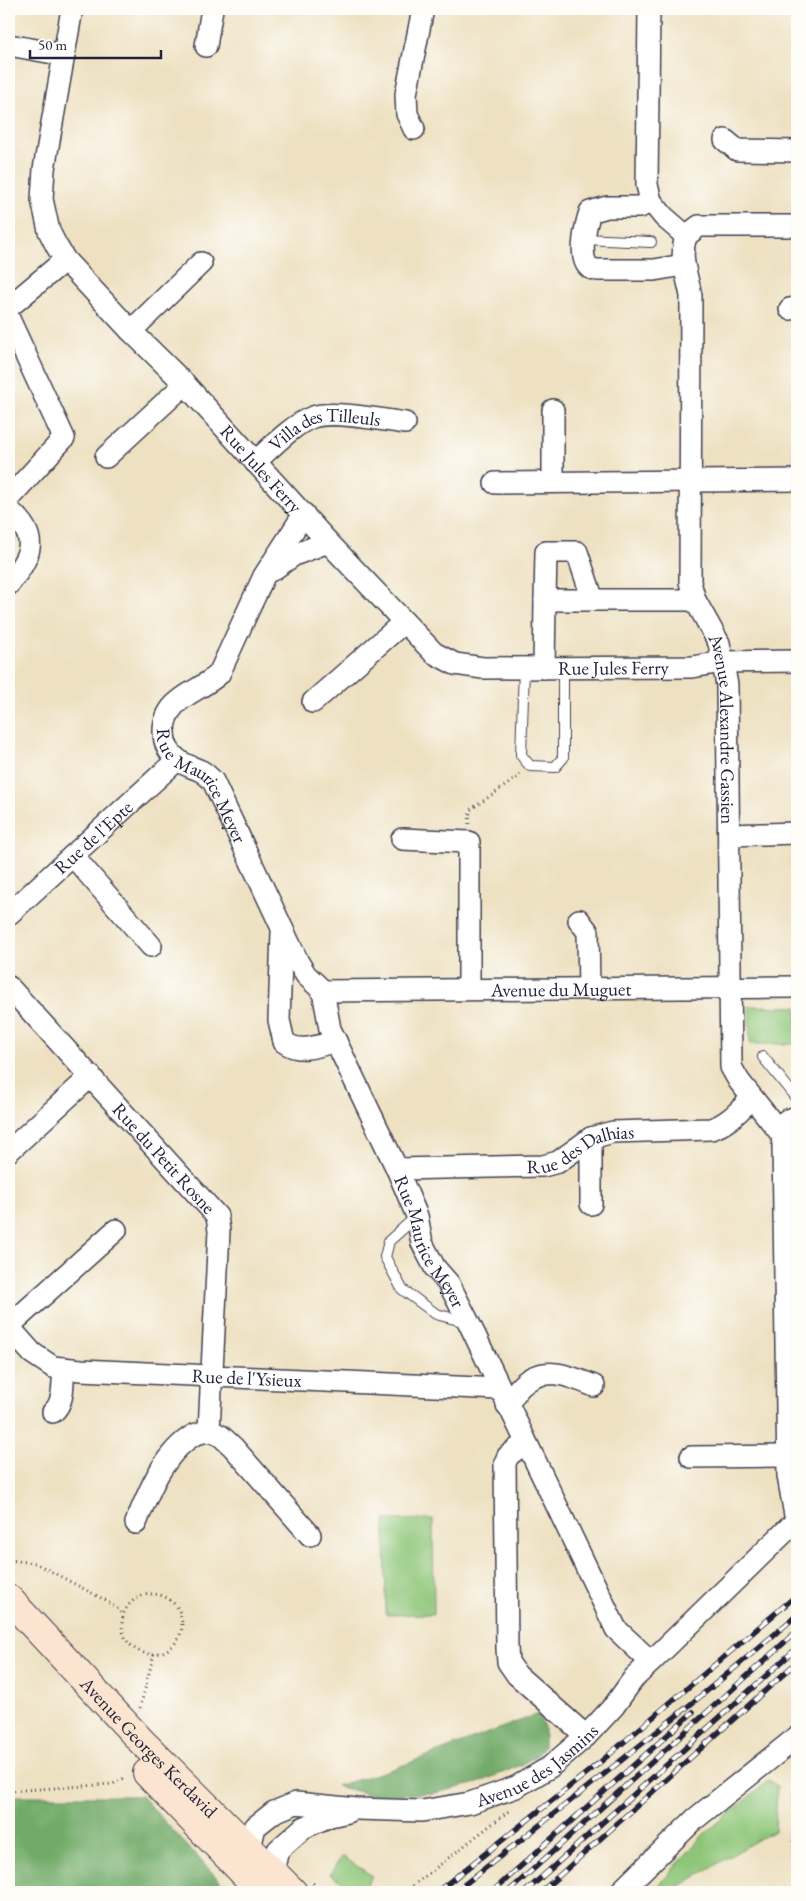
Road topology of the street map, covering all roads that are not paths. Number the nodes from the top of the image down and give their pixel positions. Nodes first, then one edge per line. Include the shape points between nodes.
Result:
1 (72, 9) edge
2 (212, 9) edge
3 (423, 9) edge
4 (649, 9) edge
5 (9, 45) edge
6 (206, 46) dead end
7 (64, 55) junction
8 (414, 129) dead end
9 (725, 140) dead end
10 (797, 151) edge
11 (651, 201) junction
12 (797, 226) edge
13 (686, 236) junction
14 (583, 239) junction
15 (651, 242) dead end
16 (65, 260) junction
17 (201, 263) dead end
18 (683, 265) junction
19 (9, 307) edge
20 (9, 319) edge
21 (131, 330) junction
22 (185, 384) junction
23 (553, 410) dead end
24 (405, 423) dead end
25 (106, 457) dead end
26 (254, 462) junction
27 (690, 480) junction
28 (797, 480) edge
29 (553, 482) junction
30 (494, 483) dead end
31 (9, 498) edge
32 (9, 510) edge
33 (304, 514) junction
34 (328, 542) junction
35 (264, 576) junction
36 (9, 584) edge
37 (545, 600) junction
38 (593, 600) junction
39 (695, 600) junction
40 (404, 622) junction
41 (797, 661) edge
42 (723, 662) junction
43 (544, 668) junction
44 (313, 702) dead end
45 (177, 760) junction
46 (797, 833) edge
47 (730, 835) junction
48 (402, 839) dead end
49 (73, 856) junction
50 (9, 914) edge
51 (579, 920) dead end
52 (282, 930) junction
53 (152, 946) dead end
54 (9, 987) edge
55 (797, 987) edge
56 (469, 988) junction
57 (731, 988) junction
58 (589, 989) junction
59 (323, 991) junction
60 (336, 1041) junction
61 (763, 1057) dead end
62 (91, 1076) junction
63 (752, 1098) junction
64 (797, 1099) edge
65 (797, 1117) edge
66 (778, 1129) junction
67 (591, 1138) junction
68 (9, 1151) edge
69 (397, 1169) junction
70 (591, 1204) dead end
71 (416, 1216) junction
72 (116, 1230) dead end
73 (469, 1323) junction
74 (9, 1327) edge
75 (64, 1368) junction
76 (211, 1376) junction
77 (594, 1386) dead end
78 (504, 1397) junction
79 (53, 1412) dead end
80 (209, 1430) junction
81 (525, 1443) junction
82 (788, 1456) junction
83 (691, 1457) dead end
84 (797, 1520) edge
85 (136, 1523) dead end
86 (310, 1535) dead end
87 (9, 1599) edge
88 (9, 1627) edge
89 (650, 1662) junction
90 (586, 1736) junction
91 (797, 1736) edge
92 (357, 1809) junction
93 (194, 1824) junction
94 (250, 1848) junction
95 (267, 1875) edge
96 (294, 1892) edge
97 (621, 1892) edge

1 - 7 street, Rue Jules Ferry
2 - 6 street
3 - 8 street via 406,94 407,114
4 - 11 street via 647,185
5 - 7 street
7 - 16 street, Rue Jules Ferry via 44,169 42,199 49,231
9 - 10 street via 737,150
11 - 13 street
11 - 14 street via 640,207 607,207 590,212
12 - 13 street via 699,226
13 - 18 street, Avenue Alexandre Gassien via 682,248
14 - 15 lane
14 - 18 street via 585,262 590,268 654,270
16 - 19 street
16 - 21 street, Rue Jules Ferry
17 - 21 street
18 - 27 street, Avenue Alexandre Gassien via 691,296
20 - 31 street via 64,438
21 - 22 street, Rue Jules Ferry
22 - 25 street
22 - 26 street, Rue Jules Ferry
23 - 29 street
24 - 26 street, Villa des Tilleuls via 326,414 312,417
26 - 33 street, Rue Jules Ferry
27 - 28 street
27 - 29 street
27 - 39 street, Avenue Alexandre Gassien via 690,582
29 - 30 street
32 - 36 street via 28,535 30,549
33 - 34 street, Rue Jules Ferry
33 - 35 street, Rue Maurice Meyer
34 - 35 street via 294,555
34 - 40 street, Rue Jules Ferry
35 - 45 street, Rue Maurice Meyer via 219,674 174,703 167,715 164,738 168,750
37 - 38 street
37 - 38 street via 546,552 577,552
37 - 43 street
38 - 39 street
39 - 42 street, Avenue Alexandre Gassien via 718,643
40 - 43 street, Rue Jules Ferry via 434,653 455,664 483,668
40 - 44 street
41 - 42 street, Rue Jules Ferry
42 - 43 street, Rue Jules Ferry via 692,667
42 - 47 street, Avenue Alexandre Gassien via 727,685
43 - 43 lane via 521,755 530,766 555,767 563,758
45 - 49 street, Rue de l'Epte
45 - 52 street, Rue Maurice Meyer via 202,772 212,781
46 - 47 street
47 - 57 street, Avenue Alexandre Gassien
48 - 56 street via 469,842
49 - 50 street, Rue de l'Epte
49 - 53 street
51 - 58 street via 588,932
52 - 59 street, Rue Maurice Meyer via 306,975
52 - 60 street, Rue Maurice Meyer via 279,1020 284,1042 301,1049
54 - 62 street, Rue du Petit Rosne
55 - 57 street, Avenue du Muguet
56 - 58 street, Avenue du Muguet
56 - 59 street, Avenue du Muguet
57 - 58 street, Avenue du Muguet
57 - 63 street, Avenue Alexandre Gassien via 731,1067
59 - 60 street, Rue Maurice Meyer via 330,1029
60 - 69 street, Rue Maurice Meyer
61 - 64 lane
62 - 68 street
62 - 76 street, Rue du Petit Rosne via 218,1216
63 - 66 street, Avenue Alexandre Gassien
63 - 67 street, Rue des Dalhias via 728,1122 711,1129 613,1132
65 - 66 street
66 - 82 street, Avenue Alexandre Gassien via 783,1145
67 - 69 street, Rue des Dalhias via 558,1162 543,1166
67 - 70 street
69 - 71 street, Rue Maurice Meyer
71 - 73 street, Rue Maurice Meyer via 422,1243 435,1268 449,1284
71 - 73 lane via 389,1241 385,1257 402,1289 436,1314
72 - 74 street
73 - 78 street, Rue Maurice Meyer
74 - 75 street, Rue de l'Ysieux via 32,1352 53,1367
75 - 76 street, Rue de l'Ysieux
75 - 79 street via 61,1400
76 - 78 street, Rue de l'Ysieux
76 - 80 street, Rue du Petit Rosne
77 - 78 street via 563,1374 548,1374 533,1377
78 - 81 street, Rue Maurice Meyer
80 - 85 street via 194,1435 171,1456 157,1475
80 - 86 street via 233,1447
81 - 89 street, Rue Maurice Meyer via 616,1629
81 - 90 street via 508,1456 505,1463 508,1662 517,1675
82 - 83 street
82 - 84 street, Avenue Alexandre Gassien via 788,1476
84 - 89 street, Avenue des Jasmins
87 - 94 main road, Avenue Georges Kerdavid via 143,1743
88 - 93 main road, Avenue Georges Kerdavid
89 - 90 street, Avenue des Jasmins
90 - 92 street, Avenue des Jasmins via 550,1767 516,1787 470,1803 422,1811
91 - 97 street via 694,1819
92 - 94 street, Avenue des Jasmins via 296,1803 274,1812 255,1827
92 - 95 street via 303,1828
93 - 94 street via 227,1844
93 - 95 main road, Avenue Georges Kerdavid
94 - 95 main road, Avenue Georges Kerdavid
95 - 96 main road, Avenue Georges Kerdavid

